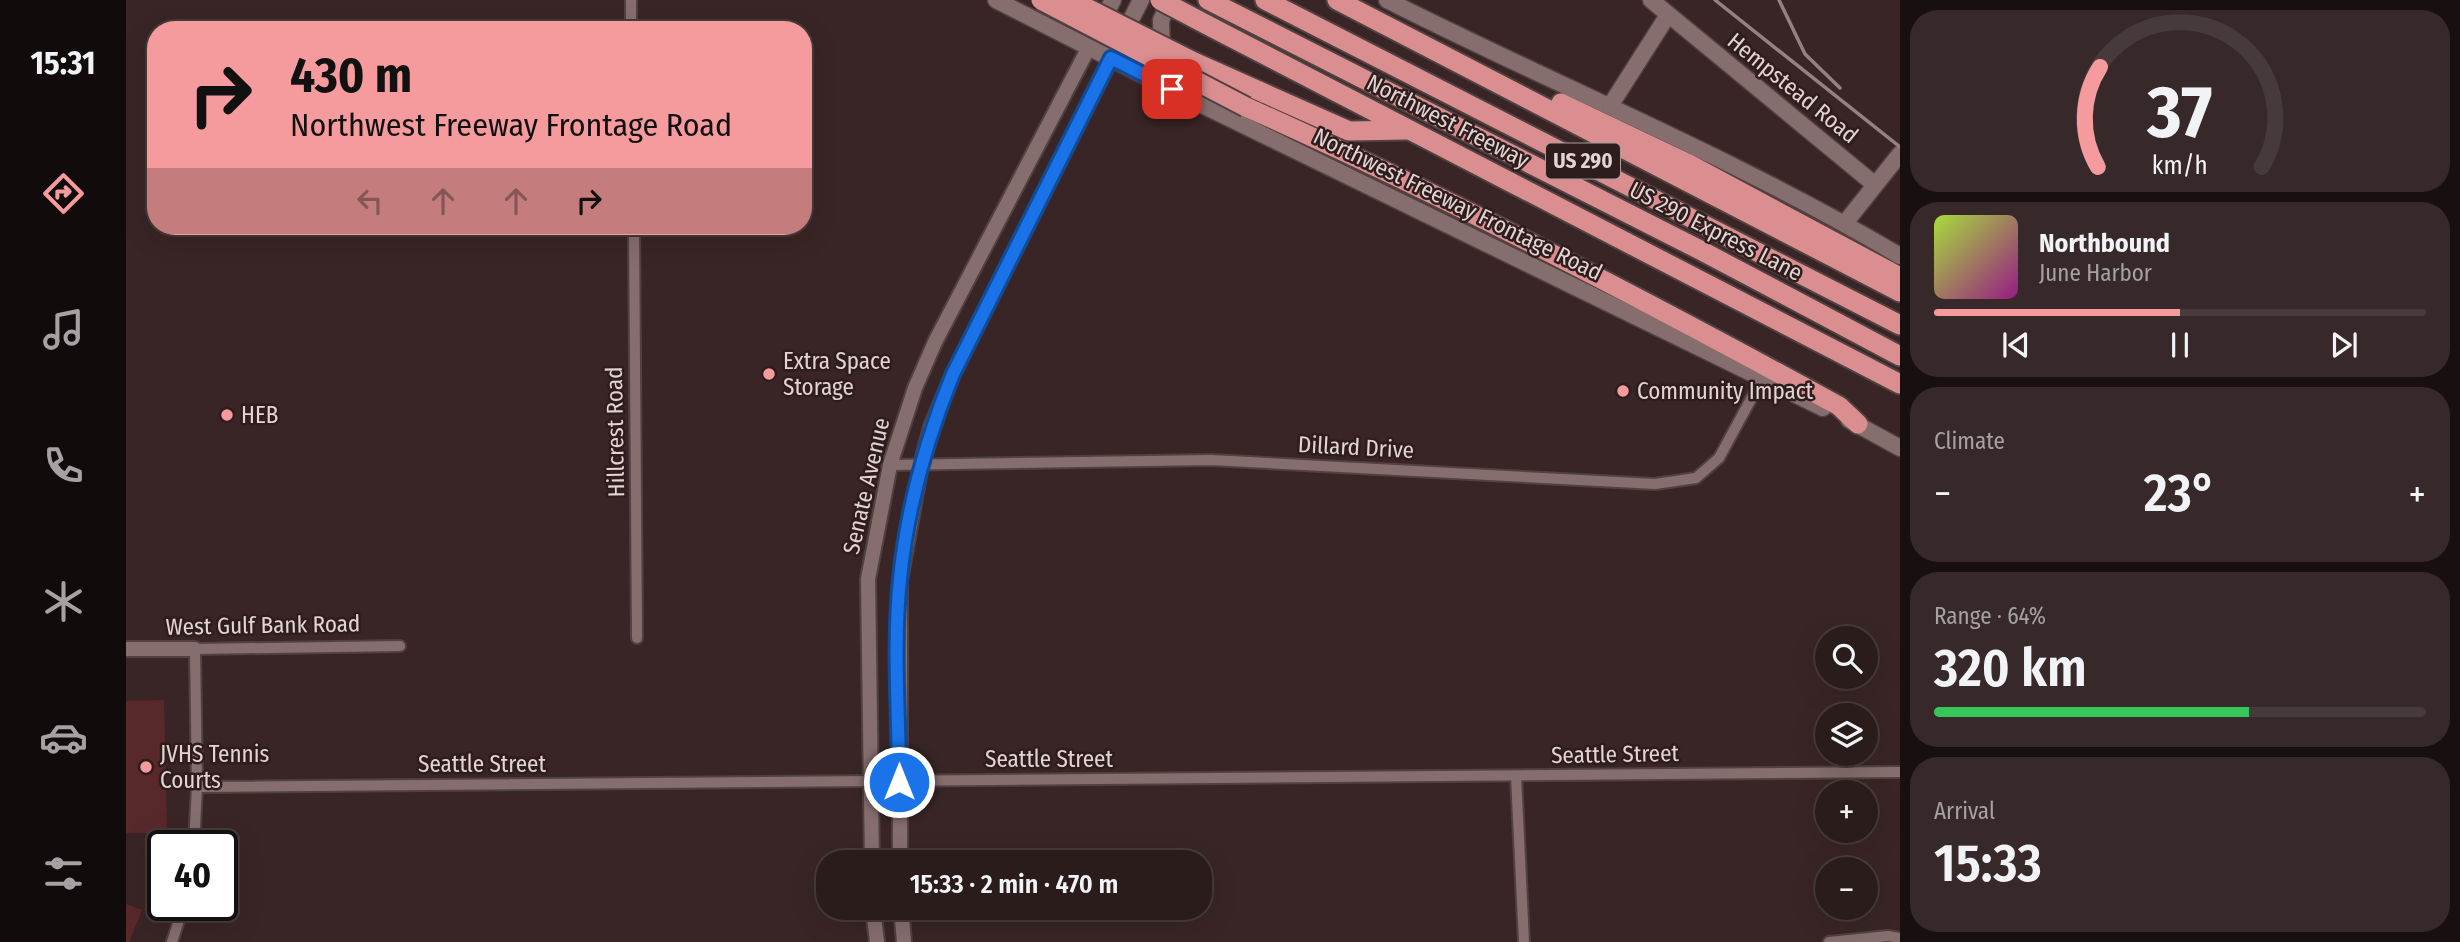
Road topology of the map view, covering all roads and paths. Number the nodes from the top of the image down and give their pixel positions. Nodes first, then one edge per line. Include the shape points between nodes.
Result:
1 (631, 0) edge
2 (996, 0) edge
3 (1041, 0) edge
4 (1071, 0) edge
5 (1092, 0) edge
6 (1113, 0) edge
7 (1141, 0) edge
8 (1160, 0) edge
9 (1171, 0) edge
10 (1265, 0) edge
11 (1387, 0) edge
12 (1651, 0) edge
13 (1339, 1) edge
14 (1216, 4) edge
15 (1668, 15) junction
16 (1027, 16) junction
17 (631, 21) edge
18 (1400, 33) junction
19 (1089, 47) junction
20 (1111, 58) junction
21 (1194, 101) junction
22 (1610, 106) junction
23 (1410, 130) junction
24 (1900, 154) edge
25 (1874, 184) junction
26 (1845, 223) junction
27 (634, 235) edge
28 (1900, 256) edge
29 (1900, 277) edge
30 (1900, 292) edge
31 (1900, 325) edge
32 (1900, 356) edge
33 (1763, 377) junction
34 (1900, 384) edge
35 (1858, 424) junction
36 (1900, 448) edge
37 (921, 464) junction
38 (890, 465) junction
39 (637, 638) dead end
40 (400, 646) dead end
41 (126, 649) edge
42 (195, 649) junction
43 (1900, 772) edge
44 (1516, 776) junction
45 (869, 782) junction
46 (899, 782) junction
47 (197, 788) junction
48 (195, 830) edge
49 (872, 850) edge
50 (900, 850) edge
51 (874, 920) edge
52 (902, 920) edge
53 (179, 921) edge
54 (1900, 938) edge
55 (172, 942) edge
56 (877, 942) edge
57 (904, 942) edge
58 (1524, 942) edge
59 (1829, 942) edge

1 - 17 street
2 - 16 main road, Northwest Freeway Frontage Road
3 - 35 highway, bridge via 1246,107 1650,303 1839,406
4 - 23 highway, bridge via 1194,62 1349,131
5 - 16 main road via 1068,14
6 - 19 main road, Senate Avenue
7 - 20 main road
8 - 23 highway, Northwest Freeway / US 290, bridge
9 - 21 main road via 1161,20 1161,53
10 - 31 highway, Northwest Freeway / US 290
11 - 22 main road
12 - 15 main road, Hempstead Road
13 - 18 highway
14 - 32 highway, US 290 Express Lane
15 - 22 main road
15 - 25 main road, Hempstead Road
16 - 19 main road, Northwest Freeway Frontage Road
18 - 29 highway via 1447,48 1687,163
18 - 30 highway
19 - 20 main road, Northwest Freeway Frontage Road
19 - 38 street, Senate Avenue via 935,342
20 - 21 main road, Northwest Freeway Frontage Road
20 - 37 street via 953,374
21 - 33 main road, Northwest Freeway Frontage Road
22 - 26 main road
23 - 34 highway, Northwest Freeway / US 290
24 - 25 main road
25 - 26 main road
26 - 28 main road
27 - 39 street, Hillcrest Road
33 - 35 main road, Northwest Freeway Frontage Road
33 - 37 street, Dillard Drive via 1719,458 1696,478 1655,484 1211,460
35 - 36 main road, Northwest Freeway Frontage Road
37 - 38 street, Dillard Drive
37 - 46 street via 900,581
38 - 45 street, Senate Avenue via 868,579
40 - 42 street, West Gulf Bank Road
41 - 42 street, West Gulf Bank Road
42 - 47 street
43 - 44 street, Seattle Street
44 - 46 street, Seattle Street
44 - 58 street
45 - 46 street, Seattle Street
45 - 47 street, Seattle Street
45 - 49 street, Senate Avenue
46 - 50 street
47 - 48 street
51 - 56 street
52 - 57 street
53 - 55 street
54 - 59 street

